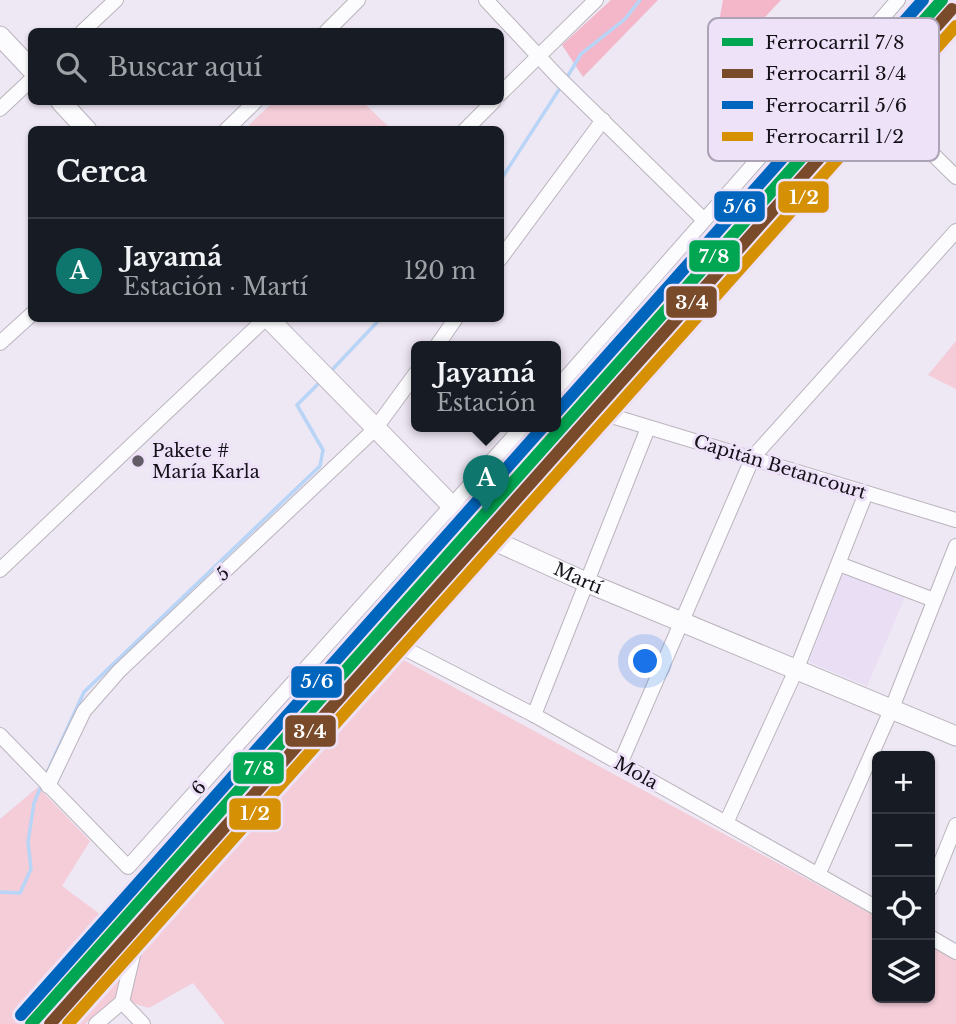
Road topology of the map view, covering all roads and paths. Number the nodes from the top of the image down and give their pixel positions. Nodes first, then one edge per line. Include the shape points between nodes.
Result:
1 (116, 0) edge
2 (358, 0) edge
3 (485, 0) edge
4 (596, 0) edge
5 (898, 0) edge
6 (882, 18) edge
7 (956, 24) edge
8 (86, 28) edge
9 (330, 28) edge
10 (0, 36) edge
11 (939, 43) edge
12 (538, 56) junction
13 (28, 66) edge
14 (28, 83) edge
15 (504, 90) edge
16 (64, 105) edge
17 (252, 105) edge
18 (490, 105) edge
19 (0, 109) edge
20 (603, 120) junction
21 (83, 126) edge
22 (230, 126) edge
23 (469, 126) edge
24 (939, 160) edge
25 (756, 161) edge
26 (833, 161) edge
27 (956, 177) edge
28 (704, 220) junction
29 (956, 231) edge
30 (504, 254) edge
31 (28, 318) edge
32 (263, 322) edge
33 (271, 322) edge
34 (453, 322) edge
35 (440, 341) edge
36 (0, 344) edge
37 (411, 380) edge
38 (561, 383) edge
39 (605, 414) junction
40 (648, 428) junction
41 (375, 429) junction
42 (518, 432) edge
43 (753, 457) junction
44 (866, 493) junction
45 (453, 507) junction
46 (956, 520) edge
47 (488, 538) junction
48 (956, 546) edge
49 (839, 564) junction
50 (0, 570) edge
51 (588, 583) junction
52 (934, 600) junction
53 (683, 620) junction
54 (392, 642) junction
55 (797, 668) junction
56 (892, 708) junction
57 (534, 715) junction
58 (0, 735) edge
59 (956, 736) edge
60 (620, 764) junction
61 (44, 782) junction
62 (726, 823) junction
63 (956, 825) edge
64 (818, 875) junction
65 (935, 877) edge
66 (872, 905) edge
67 (935, 940) edge
68 (956, 952) edge
69 (122, 1002) junction
70 (96, 1024) edge
71 (143, 1024) edge

1 - 8 street
2 - 9 street
3 - 12 street
4 - 12 street
5 - 6 street
7 - 11 street
10 - 13 street
12 - 15 street
12 - 20 street
14 - 19 street
16 - 21 street
17 - 22 street
18 - 23 street
20 - 28 street
20 - 30 street
24 - 27 street
25 - 28 street
26 - 39 street
28 - 38 street
29 - 43 street
31 - 36 street
32 - 50 street
33 - 41 street, Martí
34 - 35 street
37 - 41 street, 5
39 - 40 street, Capitán Betancourt
39 - 47 street
40 - 43 street, Capitán Betancourt
40 - 51 street
41 - 45 street, Martí
41 - 61 street, 5 via 119,671 84,711
42 - 45 street, 6
43 - 44 street, Capitán Betancourt
43 - 53 street
44 - 46 street, Capitán Betancourt
44 - 49 street
45 - 47 street, Martí
45 - 61 street, 6 via 128,867
47 - 51 street, Martí
47 - 54 street
48 - 52 street
49 - 52 street
49 - 55 street
51 - 53 street, Martí
51 - 57 street
52 - 56 street
53 - 55 street, Martí
53 - 60 street
54 - 57 street, Mola
54 - 69 street via 141,921
55 - 56 street, Martí
55 - 62 street
56 - 59 street, Martí
56 - 64 street
57 - 60 street, Mola
58 - 61 street
60 - 62 street, Mola
62 - 64 street, Mola
63 - 65 street
64 - 66 street, Mola
67 - 68 street
69 - 70 street
69 - 71 street

